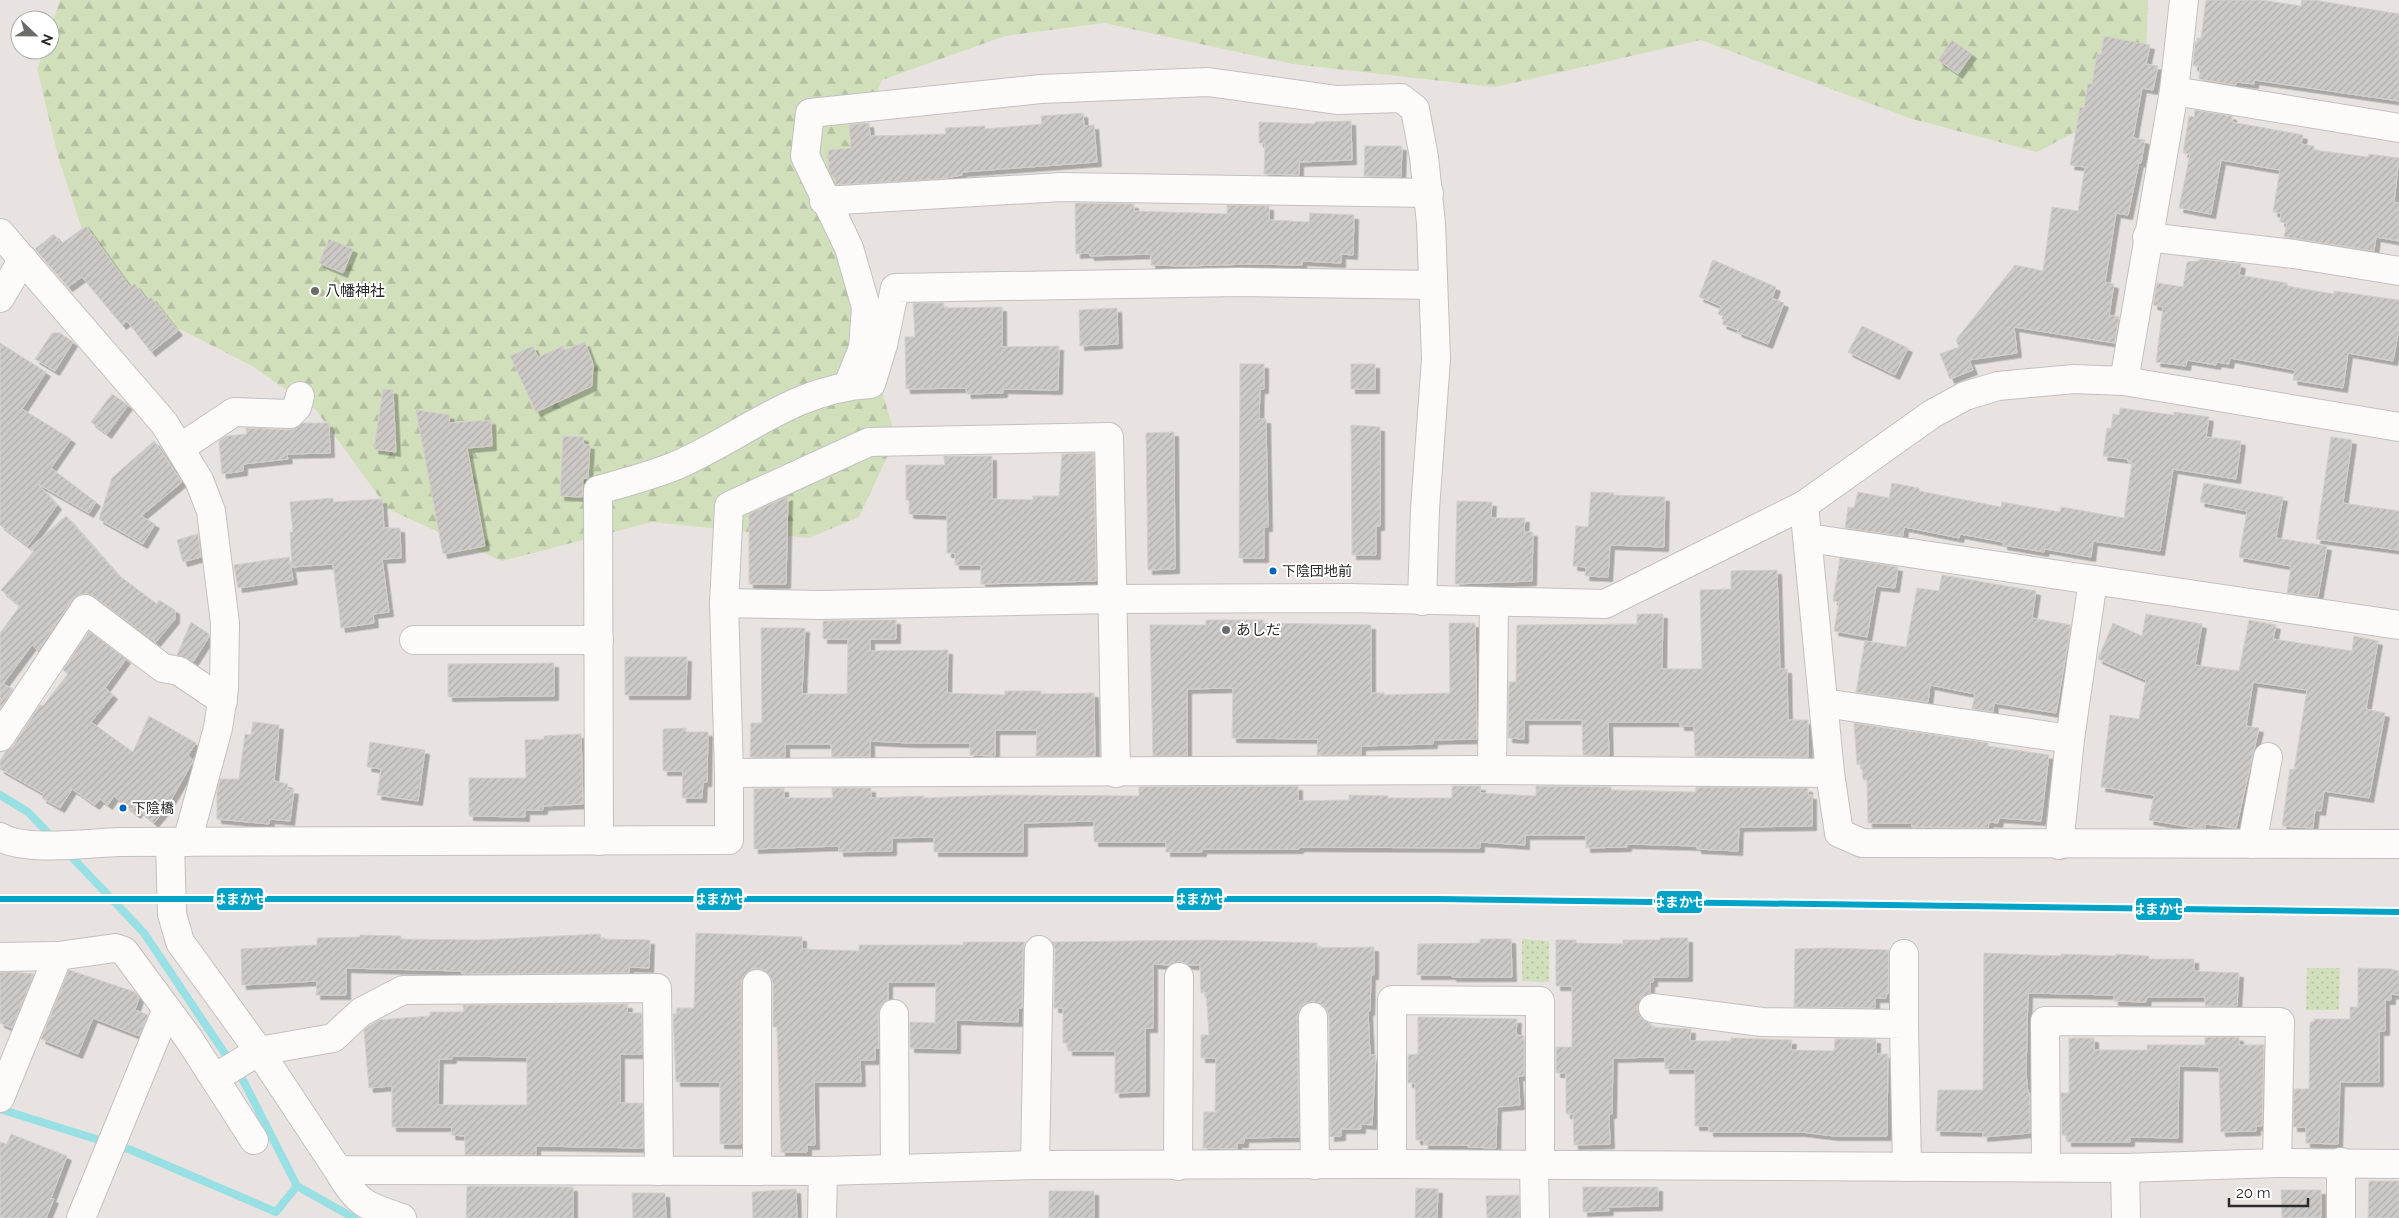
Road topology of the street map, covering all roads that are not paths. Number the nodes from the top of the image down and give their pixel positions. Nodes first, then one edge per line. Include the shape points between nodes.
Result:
1 (2184, 0) edge
2 (2174, 91) junction
3 (2399, 128) edge
4 (1429, 193) junction
5 (824, 201) junction
6 (0, 233) edge
7 (2147, 237) junction
8 (23, 259) junction
9 (2399, 272) edge
10 (1433, 285) junction
11 (0, 298) edge
12 (2124, 381) junction
13 (848, 385) junction
14 (300, 396) dead end
15 (2399, 427) edge
16 (180, 448) junction
17 (1804, 505) junction
18 (1808, 538) junction
19 (2093, 580) junction
20 (1113, 599) junction
21 (1422, 601) junction
22 (1494, 602) junction
23 (724, 603) junction
24 (2399, 625) edge
25 (414, 640) dead end
26 (598, 640) junction
27 (223, 701) junction
28 (1824, 703) junction
29 (0, 737) edge
30 (2070, 739) junction
31 (2268, 758) dead end
32 (1492, 770) junction
33 (729, 773) junction
34 (1116, 773) junction
35 (1830, 773) junction
36 (0, 837) edge
37 (599, 841) junction
38 (178, 842) junction
39 (2252, 844) junction
40 (2399, 844) edge
41 (2058, 845) junction
42 (1039, 950) dead end
43 (1904, 954) dead end
44 (58, 956) junction
45 (0, 957) edge
46 (1179, 976) dead end
47 (757, 984) dead end
48 (1653, 1008) dead end
49 (167, 1009) junction
50 (894, 1014) dead end
51 (1313, 1017) dead end
52 (1904, 1024) junction
53 (254, 1054) junction
54 (220, 1075) junction
55 (0, 1098) edge
56 (254, 1140) dead end
57 (2341, 1162) junction
58 (2277, 1163) junction
59 (1316, 1164) junction
60 (1392, 1164) junction
61 (2399, 1164) edge
62 (1035, 1165) junction
63 (1178, 1166) junction
64 (1537, 1166) junction
65 (1907, 1167) junction
66 (2046, 1167) junction
67 (2125, 1168) junction
68 (338, 1170) junction
69 (895, 1170) junction
70 (659, 1171) junction
71 (757, 1171) junction
72 (823, 1171) junction
73 (82, 1218) edge
74 (402, 1218) edge
75 (822, 1218) edge
76 (1535, 1218) edge
77 (2126, 1218) edge
78 (2341, 1218) edge

1 - 2 street
2 - 3 street
2 - 7 street
4 - 5 street via 1061,187
4 - 5 street via 1415,109 1401,98 1337,100 1208,82 1041,89 810,113 805,156
4 - 10 street
5 - 13 street via 849,248 866,307 863,348
6 - 8 street
7 - 9 street via 2294,254
7 - 12 street
8 - 11 street
8 - 16 street via 137,390
10 - 13 street via 1239,282 895,288 871,384
10 - 21 street via 1436,359
12 - 15 street
12 - 17 street via 2074,379 2037,382 1998,386 1965,396 1932,414
13 - 26 street via 802,398 675,466 598,490
14 - 16 street via 297,407 290,414 234,412
16 - 27 street via 206,495 214,527 225,623
17 - 18 street
17 - 22 street via 1605,604
18 - 19 street
18 - 28 street
19 - 24 street
19 - 30 street
20 - 21 street via 1350,598
20 - 23 street via 820,605
20 - 23 street via 1109,437 869,442 729,506
20 - 34 street
21 - 22 street
22 - 32 street
23 - 33 street
25 - 26 street
26 - 37 street
27 - 29 street via 179,671 163,668 84,609
27 - 38 street via 218,728
28 - 30 street
28 - 35 street
30 - 41 street
31 - 39 street
32 - 34 street
32 - 35 street
33 - 34 street
33 - 37 street via 729,840
35 - 41 street via 1839,833 1862,843
36 - 38 street via 15,844
37 - 38 street
38 - 53 street via 172,914 180,942
39 - 40 street
39 - 41 street
42 - 62 street
43 - 52 street
44 - 45 street
44 - 49 street via 121,949
44 - 55 street
46 - 63 street
47 - 71 street
48 - 52 street via 1762,1022
49 - 54 street
49 - 73 street
50 - 69 street
51 - 59 street
52 - 65 street
53 - 54 street
53 - 68 street
53 - 70 street via 333,1038 361,1012 403,990 657,988
54 - 56 street
57 - 58 street
57 - 61 street
57 - 78 street
58 - 66 street via 2280,1022 2045,1021
58 - 67 street
59 - 60 street
59 - 63 street
60 - 64 street
60 - 64 street via 1392,1000 1540,1001
62 - 63 street
62 - 69 street
64 - 65 street
64 - 76 street
65 - 66 street
66 - 67 street
67 - 77 street
68 - 70 street
68 - 74 street via 357,1199
69 - 72 street
70 - 71 street
71 - 72 street
72 - 75 street

